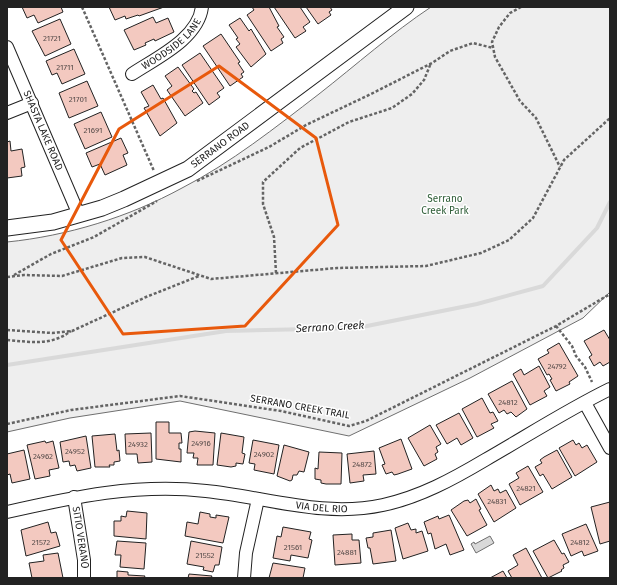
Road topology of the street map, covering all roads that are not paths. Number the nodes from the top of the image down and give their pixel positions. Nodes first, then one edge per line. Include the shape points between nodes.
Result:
1 (202, 7) edge
2 (406, 7) edge
3 (7, 46) edge
4 (132, 74) dead end
5 (32, 103) junction
6 (7, 113) edge
7 (79, 215) junction
8 (7, 228) edge
9 (610, 389) edge
10 (585, 403) junction
11 (610, 448) edge
12 (74, 496) junction
13 (258, 499) junction
14 (7, 512) edge
15 (84, 578) edge
16 (244, 578) edge

1 - 4 street, WOODSIDE LANE via 195,27 186,38
2 - 7 street, SERRANO ROAD via 188,169 124,199
3 - 5 street, SHASTA LAKE ROAD
5 - 6 street
5 - 7 street, SHASTA LAKE ROAD
7 - 8 street, SERRANO ROAD via 53,222
9 - 10 street, VIA DEL RIO
10 - 11 street
10 - 13 street, VIA DEL RIO via 446,482 401,501 368,508 332,510
12 - 13 street, VIA DEL RIO via 117,490 164,489 206,491
12 - 14 street, VIA DEL RIO
12 - 15 street, SITIO VERANO via 84,560
13 - 16 street via 246,553

